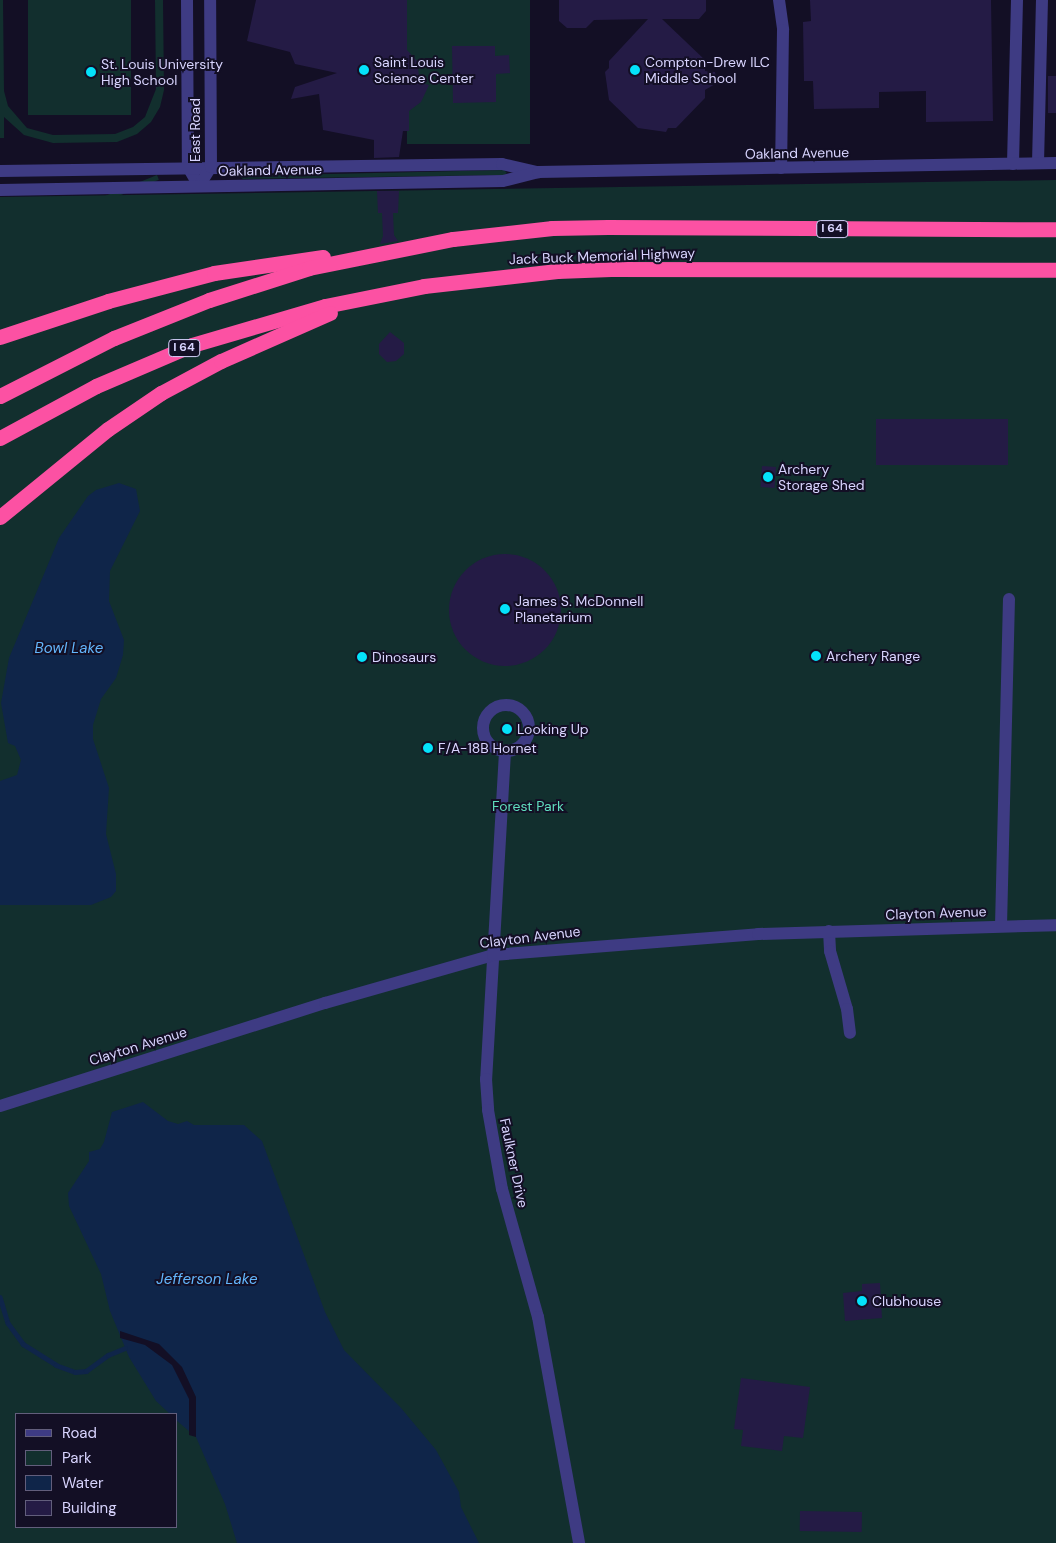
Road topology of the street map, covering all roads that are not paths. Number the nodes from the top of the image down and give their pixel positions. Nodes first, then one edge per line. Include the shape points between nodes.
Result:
1 (187, 0) edge
2 (210, 0) edge
3 (778, 0) edge
4 (1017, 0) edge
5 (1042, 0) edge
6 (1038, 163) junction
7 (1056, 163) edge
8 (1013, 164) junction
9 (188, 167) junction
10 (211, 167) junction
11 (781, 168) junction
12 (0, 171) edge
13 (538, 172) junction
14 (199, 186) junction
15 (0, 190) edge
16 (1056, 229) edge
17 (374, 253) junction
18 (1056, 270) edge
19 (381, 293) junction
20 (0, 337) edge
21 (0, 396) edge
22 (0, 438) edge
23 (0, 518) edge
24 (1008, 599) dead end
25 (505, 752) dead end
26 (1056, 925) edge
27 (1002, 926) junction
28 (829, 931) junction
29 (493, 955) junction
30 (850, 1033) dead end
31 (0, 1106) edge
32 (579, 1543) edge

1 - 9 street, East Road
2 - 10 street, East Road
3 - 11 street via 783,30
4 - 8 street
5 - 6 street
6 - 7 street, Oakland Avenue
6 - 8 street, Oakland Avenue
8 - 11 street, Oakland Avenue
9 - 10 street, Oakland Avenue
9 - 12 street, Oakland Avenue
9 - 14 street, East Road
10 - 13 street, Oakland Avenue via 502,164
10 - 14 street, East Road
11 - 13 street, Oakland Avenue
13 - 14 street, Oakland Avenue via 503,181
14 - 15 street, Oakland Avenue
16 - 17 highway, Jack Buck Memorial Highway / I 64 via 552,228 452,239
17 - 20 highway via 266,264 214,274 108,300
17 - 21 highway, Jack Buck Memorial Highway / I 64 via 257,284 161,318 68,359
18 - 19 highway, Jack Buck Memorial Highway / I 64 via 611,269 513,275
19 - 22 highway, Jack Buck Memorial Highway / I 64 via 277,318 192,345 96,386
19 - 23 highway via 268,340 161,394 108,429
24 - 27 street
25 - 29 street, Faulkner Drive
26 - 27 street, Clayton Avenue
27 - 28 street, Clayton Avenue
28 - 29 street, Clayton Avenue via 676,938
28 - 30 street via 830,951 848,1009
29 - 31 street, Clayton Avenue via 324,1003
29 - 32 street, Faulkner Drive via 486,1079 492,1146 538,1317 572,1486

